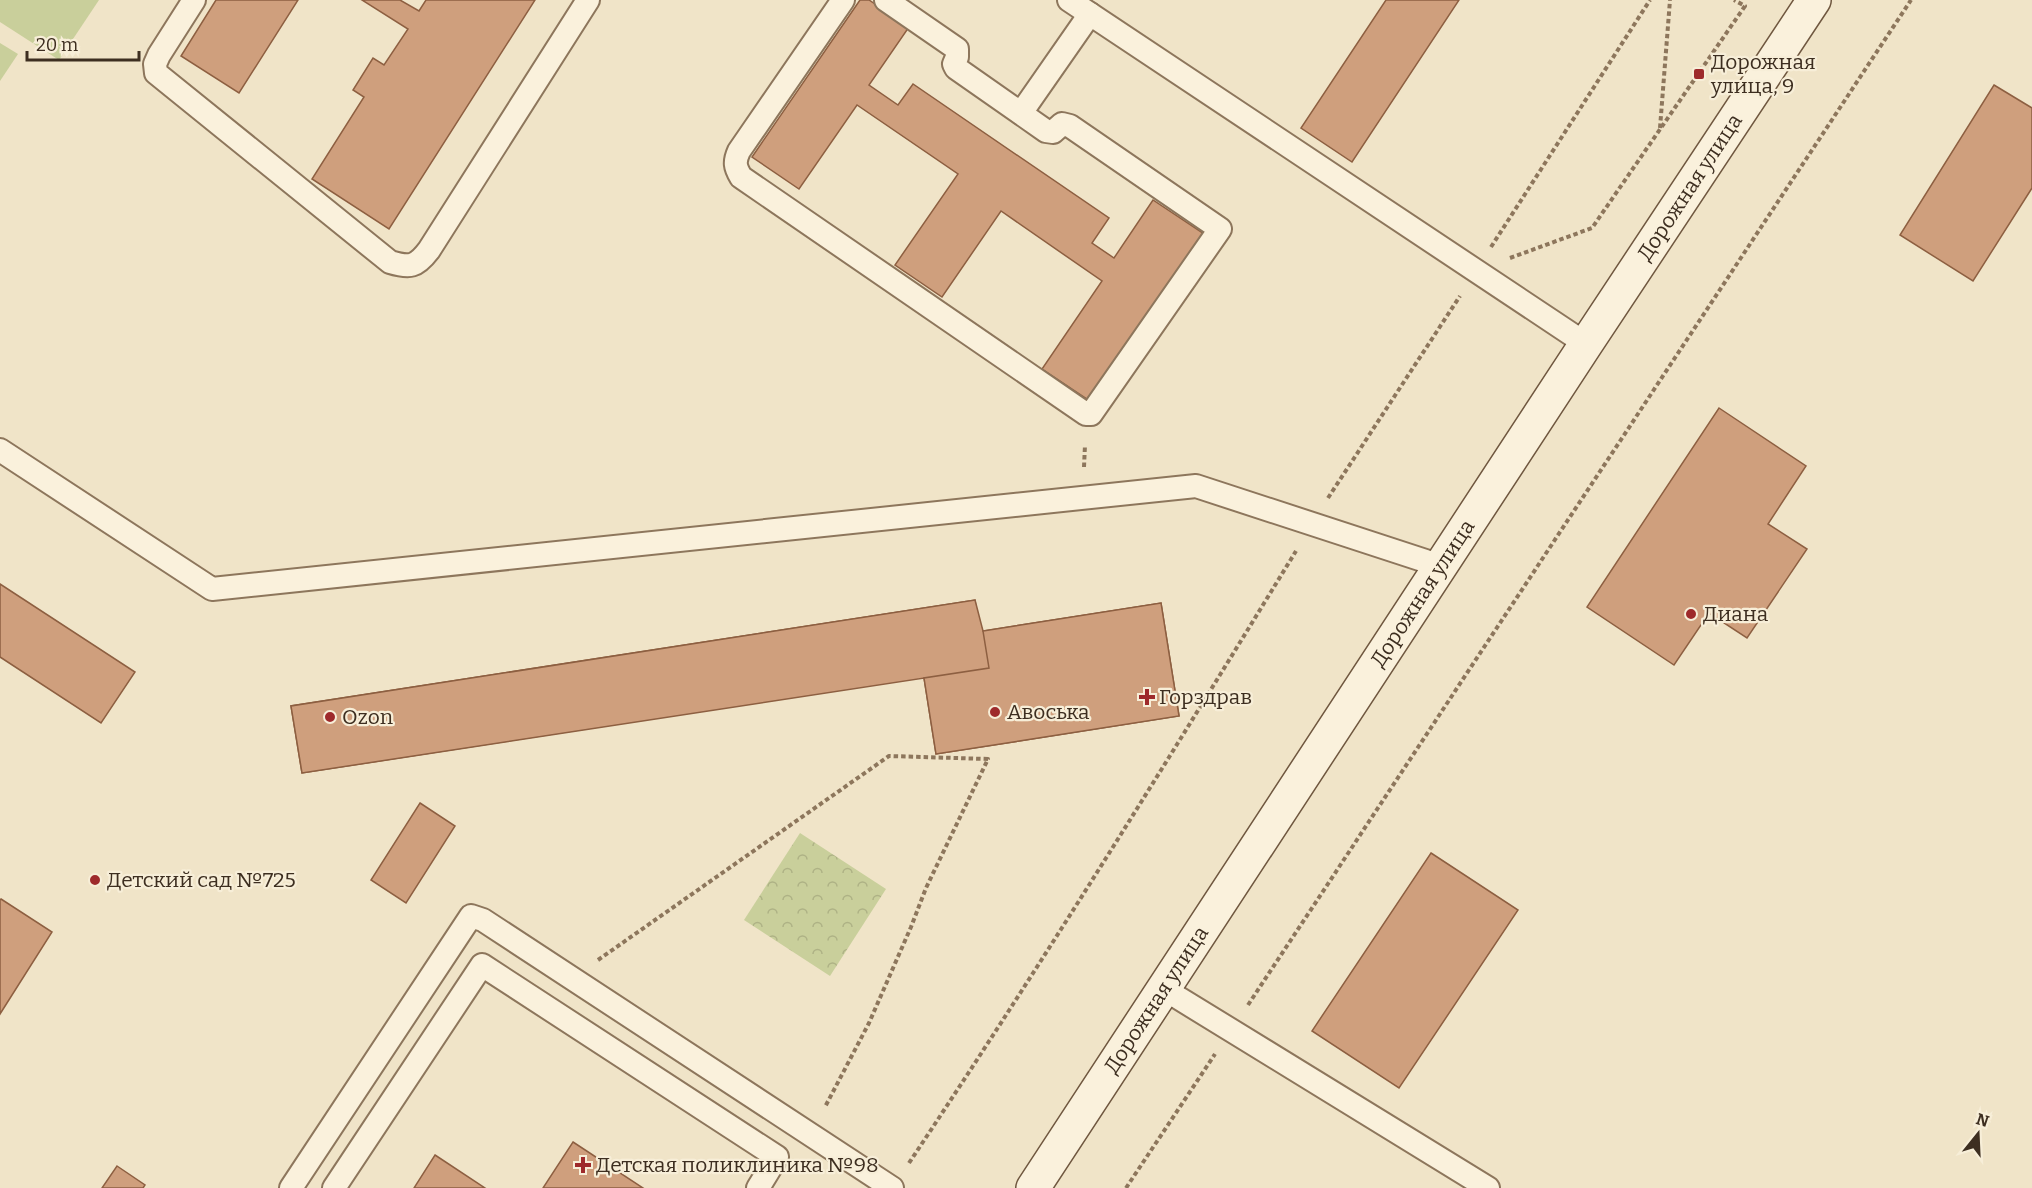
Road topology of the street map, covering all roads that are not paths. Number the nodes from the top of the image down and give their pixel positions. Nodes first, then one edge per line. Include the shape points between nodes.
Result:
1 (194, 0) edge
2 (588, 0) edge
3 (843, 0) edge
4 (886, 0) edge
5 (1069, 0) edge
6 (1814, 0) edge
7 (1090, 14) junction
8 (1021, 113) junction
9 (1586, 344) junction
10 (0, 450) edge
11 (1441, 566) junction
12 (1164, 989) junction
13 (803, 1130) junction
14 (777, 1156) junction
15 (291, 1188) edge
16 (334, 1188) edge
17 (758, 1188) edge
18 (892, 1188) edge
19 (1033, 1188) edge
20 (1488, 1188) edge

1 - 2 lane via 159,55 156,74 390,262 404,267 420,261 429,250
3 - 8 lane via 739,151 736,169 761,191 1091,414 1220,229 1070,126 1062,124 1050,132
4 - 8 lane via 954,46 958,52 954,66
5 - 7 lane
6 - 9 main road, Дорожная улица
7 - 8 lane
7 - 9 lane
9 - 11 main road, Дорожная улица
10 - 11 lane via 212,589 1196,486
11 - 12 main road, Дорожная улица
12 - 19 main road, Дорожная улица
12 - 20 lane
13 - 14 lane
13 - 15 lane via 483,920 471,916
13 - 18 lane
14 - 16 lane via 482,964
14 - 17 lane

